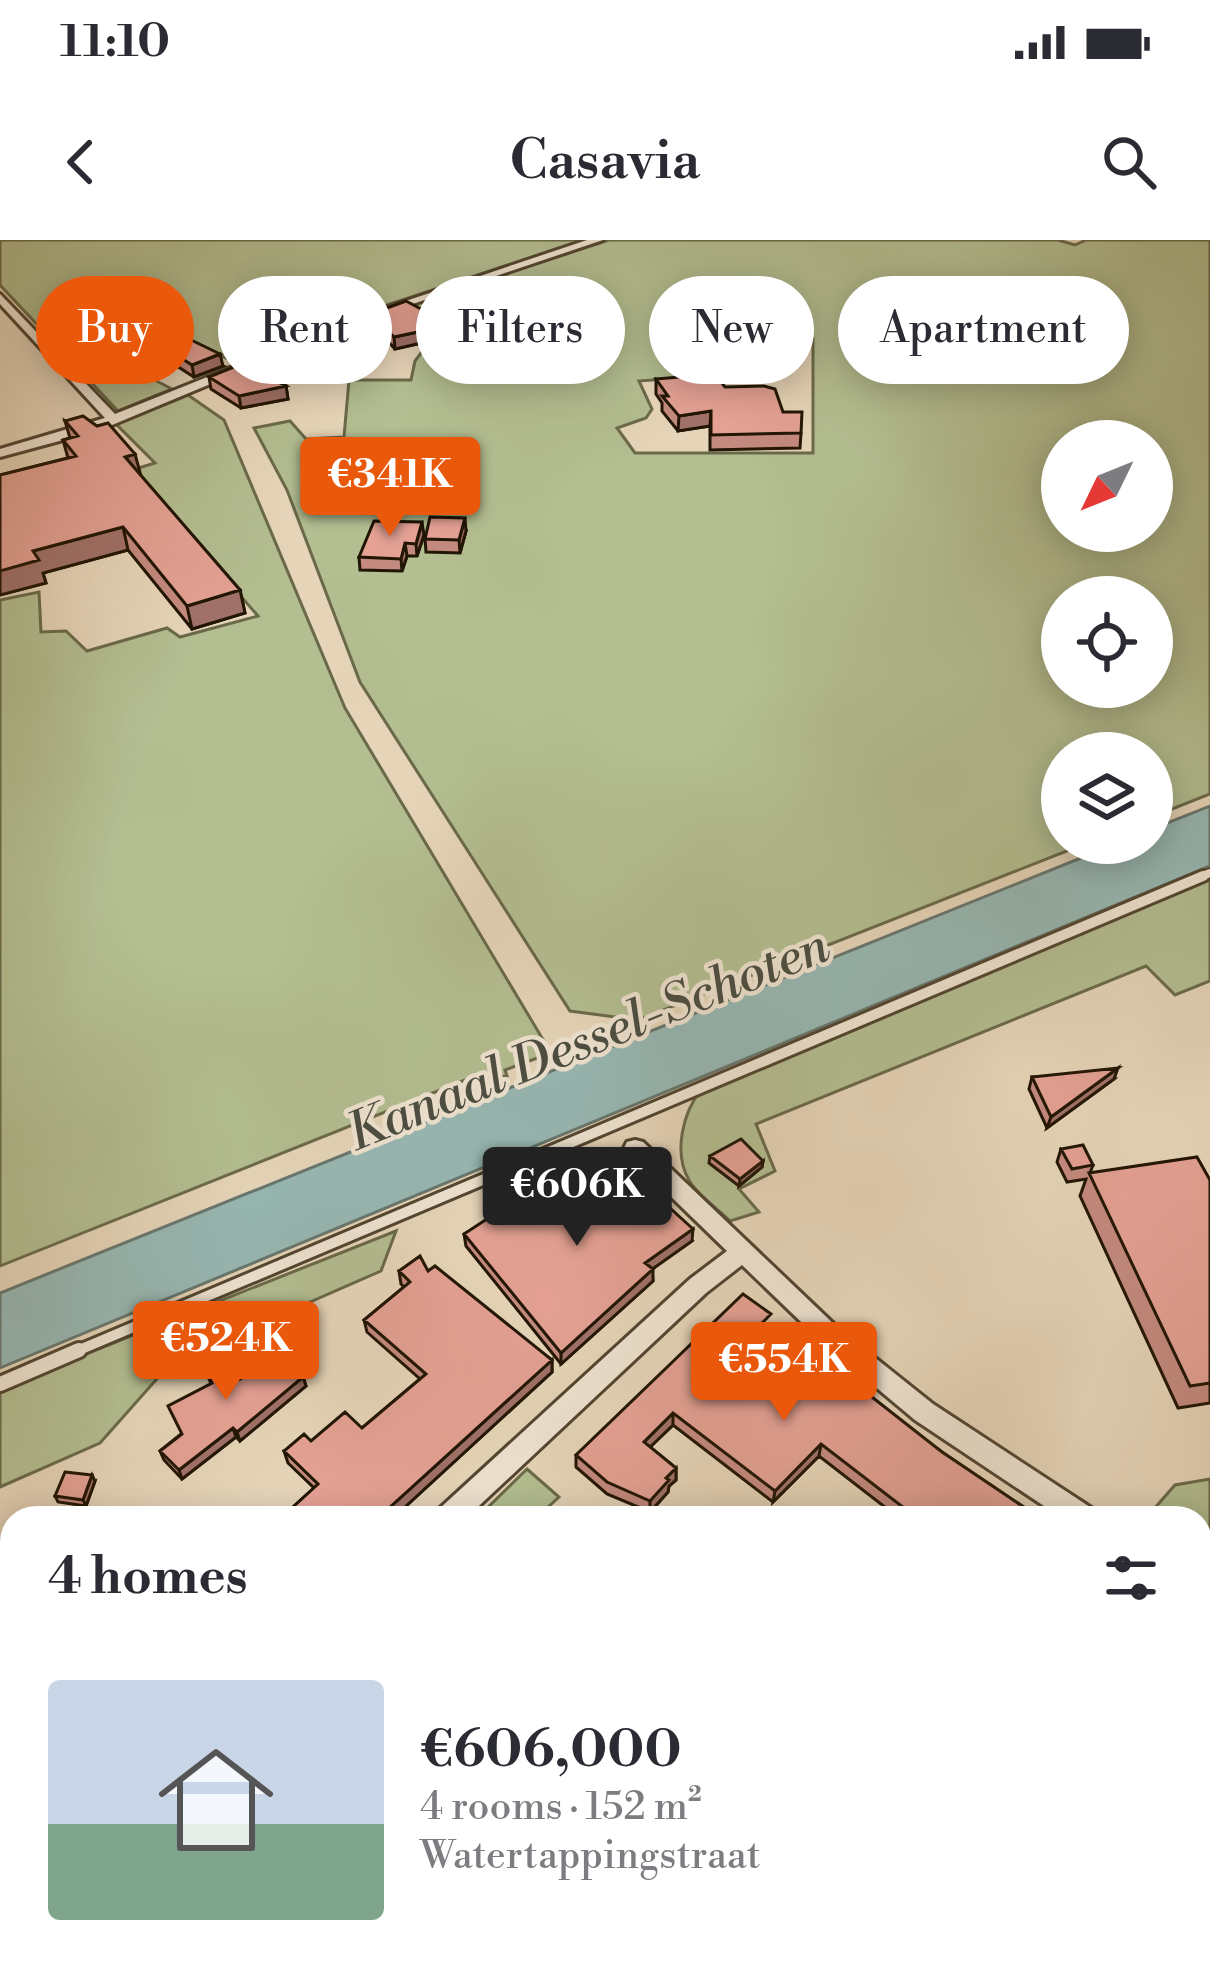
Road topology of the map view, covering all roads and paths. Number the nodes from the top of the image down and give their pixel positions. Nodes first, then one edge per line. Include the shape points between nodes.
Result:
1 (598, 240) edge
2 (0, 296) edge
3 (392, 308) edge
4 (218, 376) edge
5 (112, 418) junction
6 (0, 453) edge
7 (1210, 873) edge
8 (634, 1148) dead end
9 (740, 1254) junction
10 (0, 1384) edge
11 (461, 1506) edge
12 (1066, 1506) edge

1 - 3 street
2 - 5 street
4 - 5 street
5 - 6 street
7 - 10 lane
8 - 9 street
9 - 11 street
9 - 12 street via 924,1412

